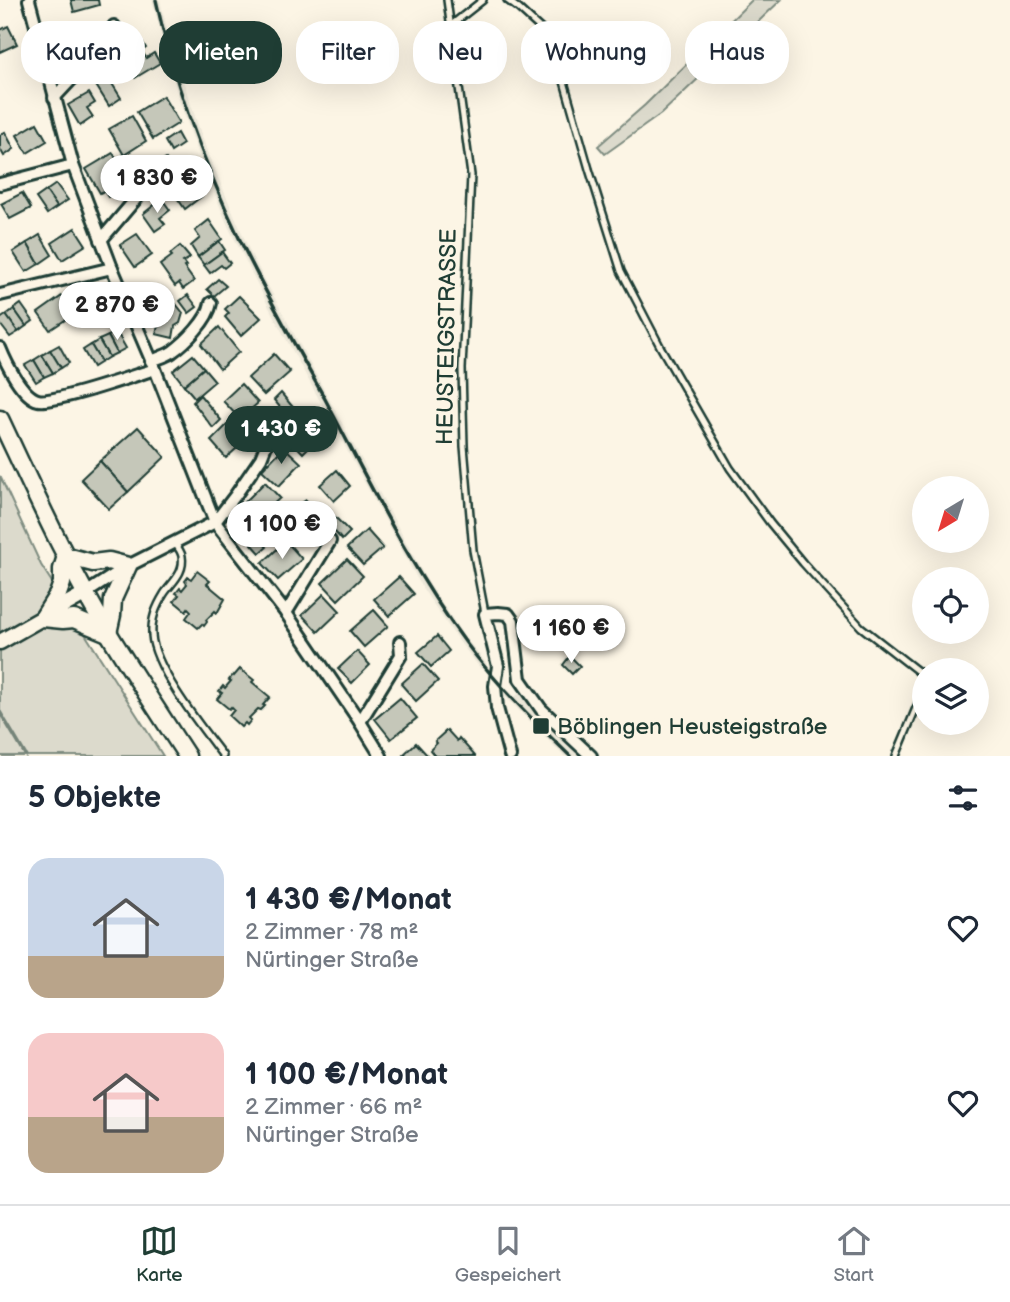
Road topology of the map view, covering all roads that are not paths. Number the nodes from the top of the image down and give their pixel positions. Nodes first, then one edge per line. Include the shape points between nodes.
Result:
1 (29, 0) edge
2 (447, 0) edge
3 (482, 0) edge
4 (507, 0) edge
5 (449, 21) edge
6 (456, 21) edge
7 (67, 84) edge
8 (458, 84) edge
9 (54, 98) junction
10 (73, 165) junction
11 (157, 174) dead end
12 (0, 184) edge
13 (101, 240) junction
14 (112, 268) junction
15 (0, 295) edge
16 (211, 303) dead end
17 (0, 348) edge
18 (153, 365) junction
19 (0, 419) edge
20 (275, 420) dead end
21 (215, 522) junction
22 (174, 541) junction
23 (330, 541) dead end
24 (66, 556) junction
25 (128, 566) junction
26 (86, 593) junction
27 (286, 613) junction
28 (485, 614) junction
29 (43, 618) junction
30 (108, 633) junction
31 (0, 642) edge
32 (400, 642) dead end
33 (912, 667) edge
34 (912, 718) edge
35 (360, 722) junction
36 (187, 756) edge
37 (223, 756) edge
38 (381, 756) edge
39 (510, 756) edge
40 (591, 756) edge
41 (896, 756) edge

1 - 9 street
2 - 5 lane, HEUSTEIGSTRASSE
3 - 6 lane
4 - 33 lane via 541,30 564,78 621,271 730,468 770,523 861,627
7 - 9 street
8 - 28 lane, HEUSTEIGSTRASSE via 471,175 462,369 464,446 473,550
9 - 10 street
10 - 12 street
10 - 13 street
11 - 13 street
13 - 14 street
14 - 15 street
14 - 18 street
16 - 18 street via 185,341
17 - 18 street via 25,391 43,401
18 - 21 street
19 - 24 main road
20 - 21 street via 261,458
21 - 22 street
21 - 27 street
22 - 25 street
22 - 37 lane via 182,556 181,573 155,610 154,647 160,664
23 - 27 street
24 - 25 main road
24 - 26 main road
24 - 29 main road via 58,594
25 - 26 street
25 - 30 main road via 113,599
26 - 29 street
26 - 30 main road
27 - 35 street
28 - 39 street, HEUSTEIGSTRASSE via 498,666 497,708
28 - 40 street via 508,614 513,621 520,678 541,709
29 - 30 main road via 74,619
29 - 31 street
30 - 36 main road
32 - 35 street via 401,655
34 - 41 lane
35 - 38 street

